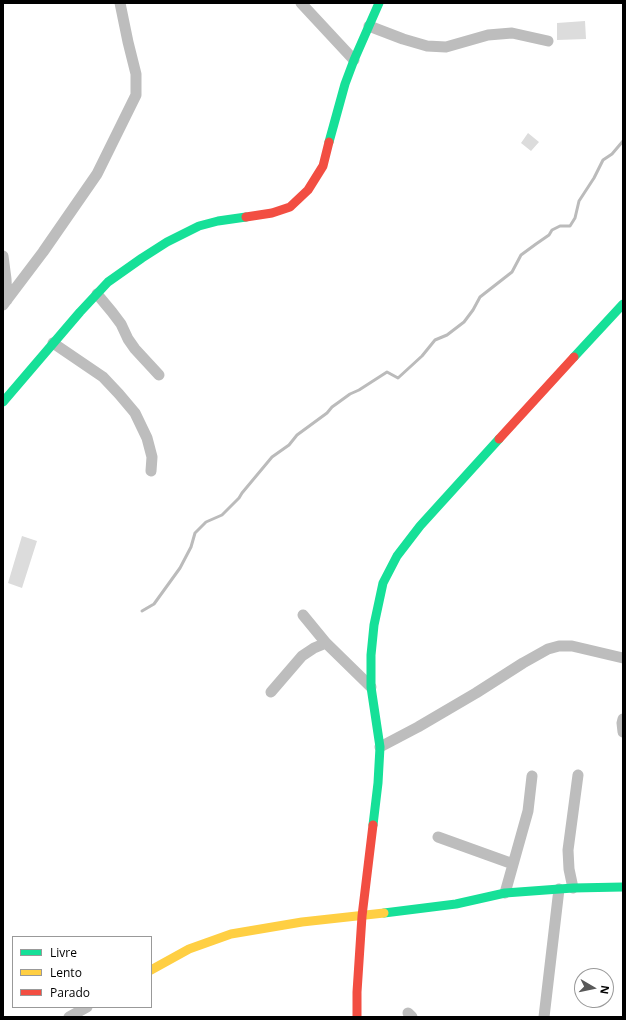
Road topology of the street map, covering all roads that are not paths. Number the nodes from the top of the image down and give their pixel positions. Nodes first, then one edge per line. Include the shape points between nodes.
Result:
1 (120, 3) edge
2 (301, 3) edge
3 (379, 3) edge
4 (369, 26) junction
5 (548, 41) dead end
6 (354, 60) junction
7 (3, 256) edge
8 (97, 294) junction
9 (5, 302) edge
10 (623, 304) edge
11 (53, 343) junction
12 (159, 375) dead end
13 (3, 402) edge
14 (151, 471) dead end
15 (304, 615) dead end
16 (326, 643) junction
17 (623, 658) edge
18 (371, 687) junction
19 (271, 692) dead end
20 (623, 719) edge
21 (623, 732) edge
22 (380, 747) junction
23 (578, 775) dead end
24 (532, 776) dead end
25 (438, 837) dead end
26 (513, 864) junction
27 (623, 887) edge
28 (573, 888) junction
29 (559, 889) junction
30 (505, 893) junction
31 (362, 916) junction
32 (152, 969) edge
33 (85, 1008) edge
34 (69, 1017) edge
35 (357, 1017) edge
36 (544, 1017) edge

1 - 9 street via 136,74 136,95 97,174
2 - 6 street
3 - 4 street
4 - 5 street via 427,46 446,47 488,35 512,33
4 - 6 street
6 - 8 street via 336,111 323,166 308,190 290,207 272,214 199,226 142,258 108,282
7 - 9 street
8 - 11 street
8 - 12 street via 121,324 135,349
10 - 18 street via 446,496 396,556 383,583 374,625
11 - 13 street
11 - 14 street via 103,377 135,413 147,438 152,457
15 - 16 street
16 - 18 street
16 - 19 street via 302,656
17 - 22 street via 572,646 548,649 425,724
18 - 22 street
20 - 21 street
22 - 31 street
23 - 28 street via 568,850
24 - 26 street via 528,811
25 - 26 street
26 - 30 street
27 - 28 street
28 - 29 street
29 - 30 street
29 - 36 street
30 - 31 street via 456,904
31 - 32 street via 302,922 231,934 189,949
31 - 35 street
33 - 34 street

